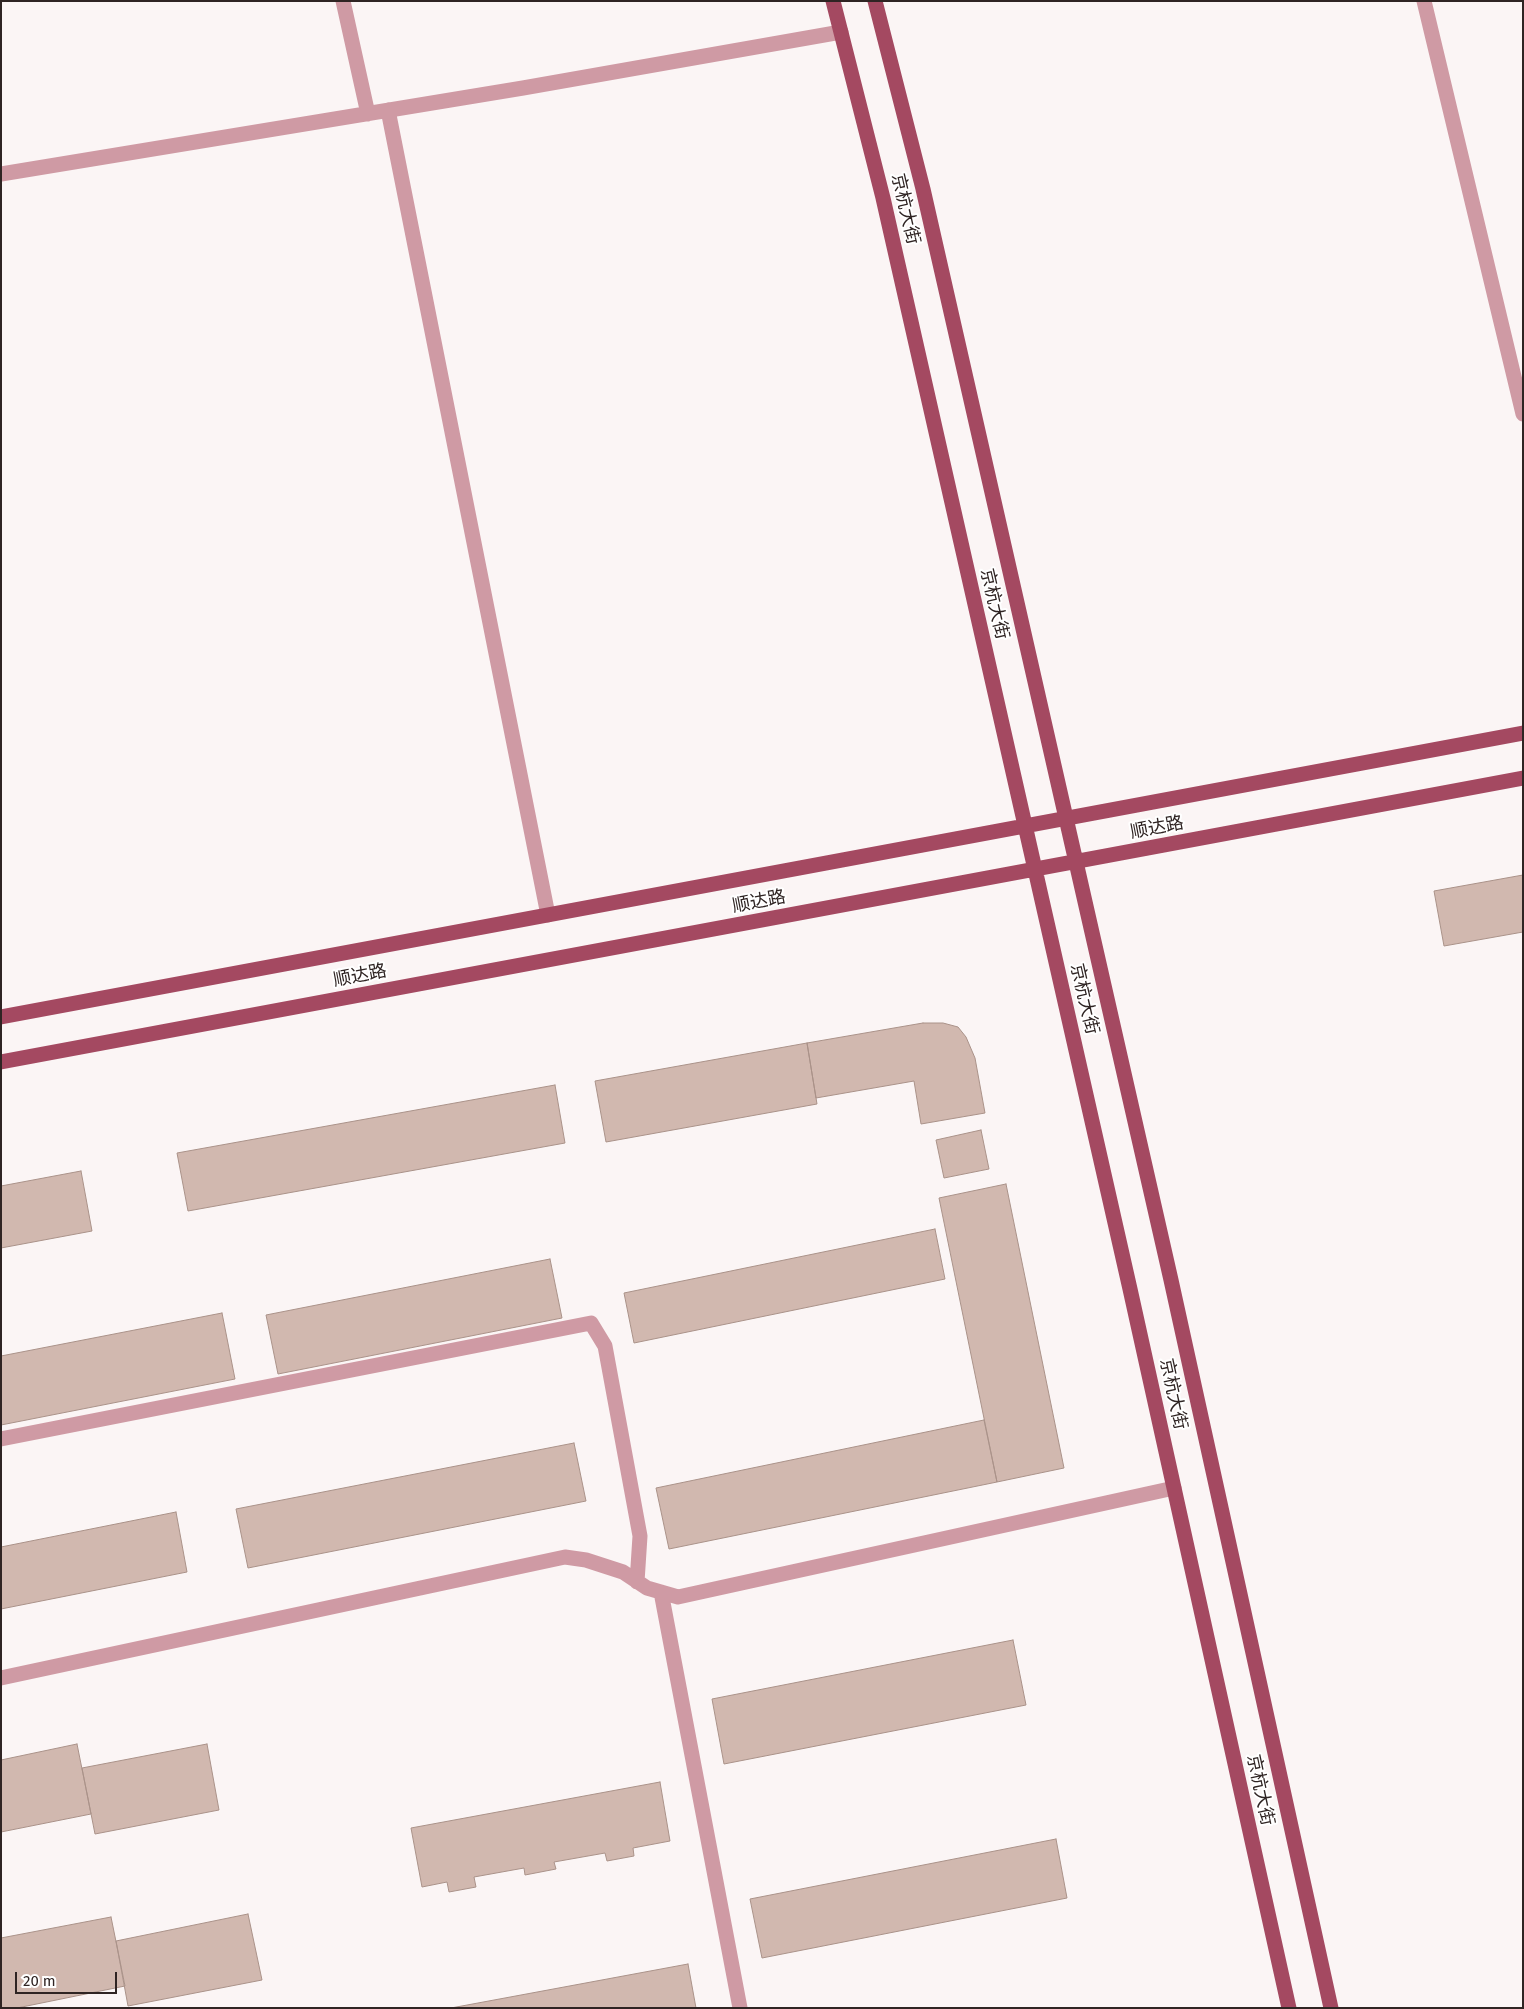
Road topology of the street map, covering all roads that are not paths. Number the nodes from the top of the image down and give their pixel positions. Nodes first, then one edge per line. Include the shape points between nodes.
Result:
1 (343, 1) edge
2 (833, 1) edge
3 (875, 1) edge
4 (1424, 1) edge
5 (840, 32) junction
6 (388, 110) junction
7 (368, 114) junction
8 (1, 174) edge
9 (1523, 414) edge
10 (1523, 733) edge
11 (1523, 778) edge
12 (1066, 818) junction
13 (1025, 826) junction
14 (1076, 862) junction
15 (1035, 870) junction
16 (548, 915) junction
17 (1, 1017) edge
18 (1, 1062) edge
19 (1, 1439) edge
20 (1174, 1488) junction
21 (637, 1582) junction
22 (661, 1592) junction
23 (1, 1678) edge
24 (740, 2008) edge
25 (1289, 2008) edge
26 (1331, 2008) edge

1 - 7 street
2 - 5 main road, 京杭大街
3 - 12 main road, 京杭大街 via 923,189
4 - 9 street
5 - 6 street
5 - 13 main road, 京杭大街 via 883,198
6 - 7 street
6 - 16 street
7 - 8 street
10 - 12 main road, 顺达路
11 - 14 main road, 顺达路
12 - 13 main road, 顺达路
12 - 14 main road, 京杭大街
13 - 15 main road, 京杭大街
13 - 16 main road, 顺达路
14 - 15 main road, 顺达路
14 - 26 main road, 京杭大街
15 - 18 main road, 顺达路
15 - 20 main road, 京杭大街
16 - 17 main road, 顺达路
19 - 21 street via 591,1323 605,1346 640,1536
20 - 22 street via 678,1597
20 - 25 main road, 京杭大街
21 - 22 street
21 - 23 street via 623,1572 565,1557
22 - 24 street

